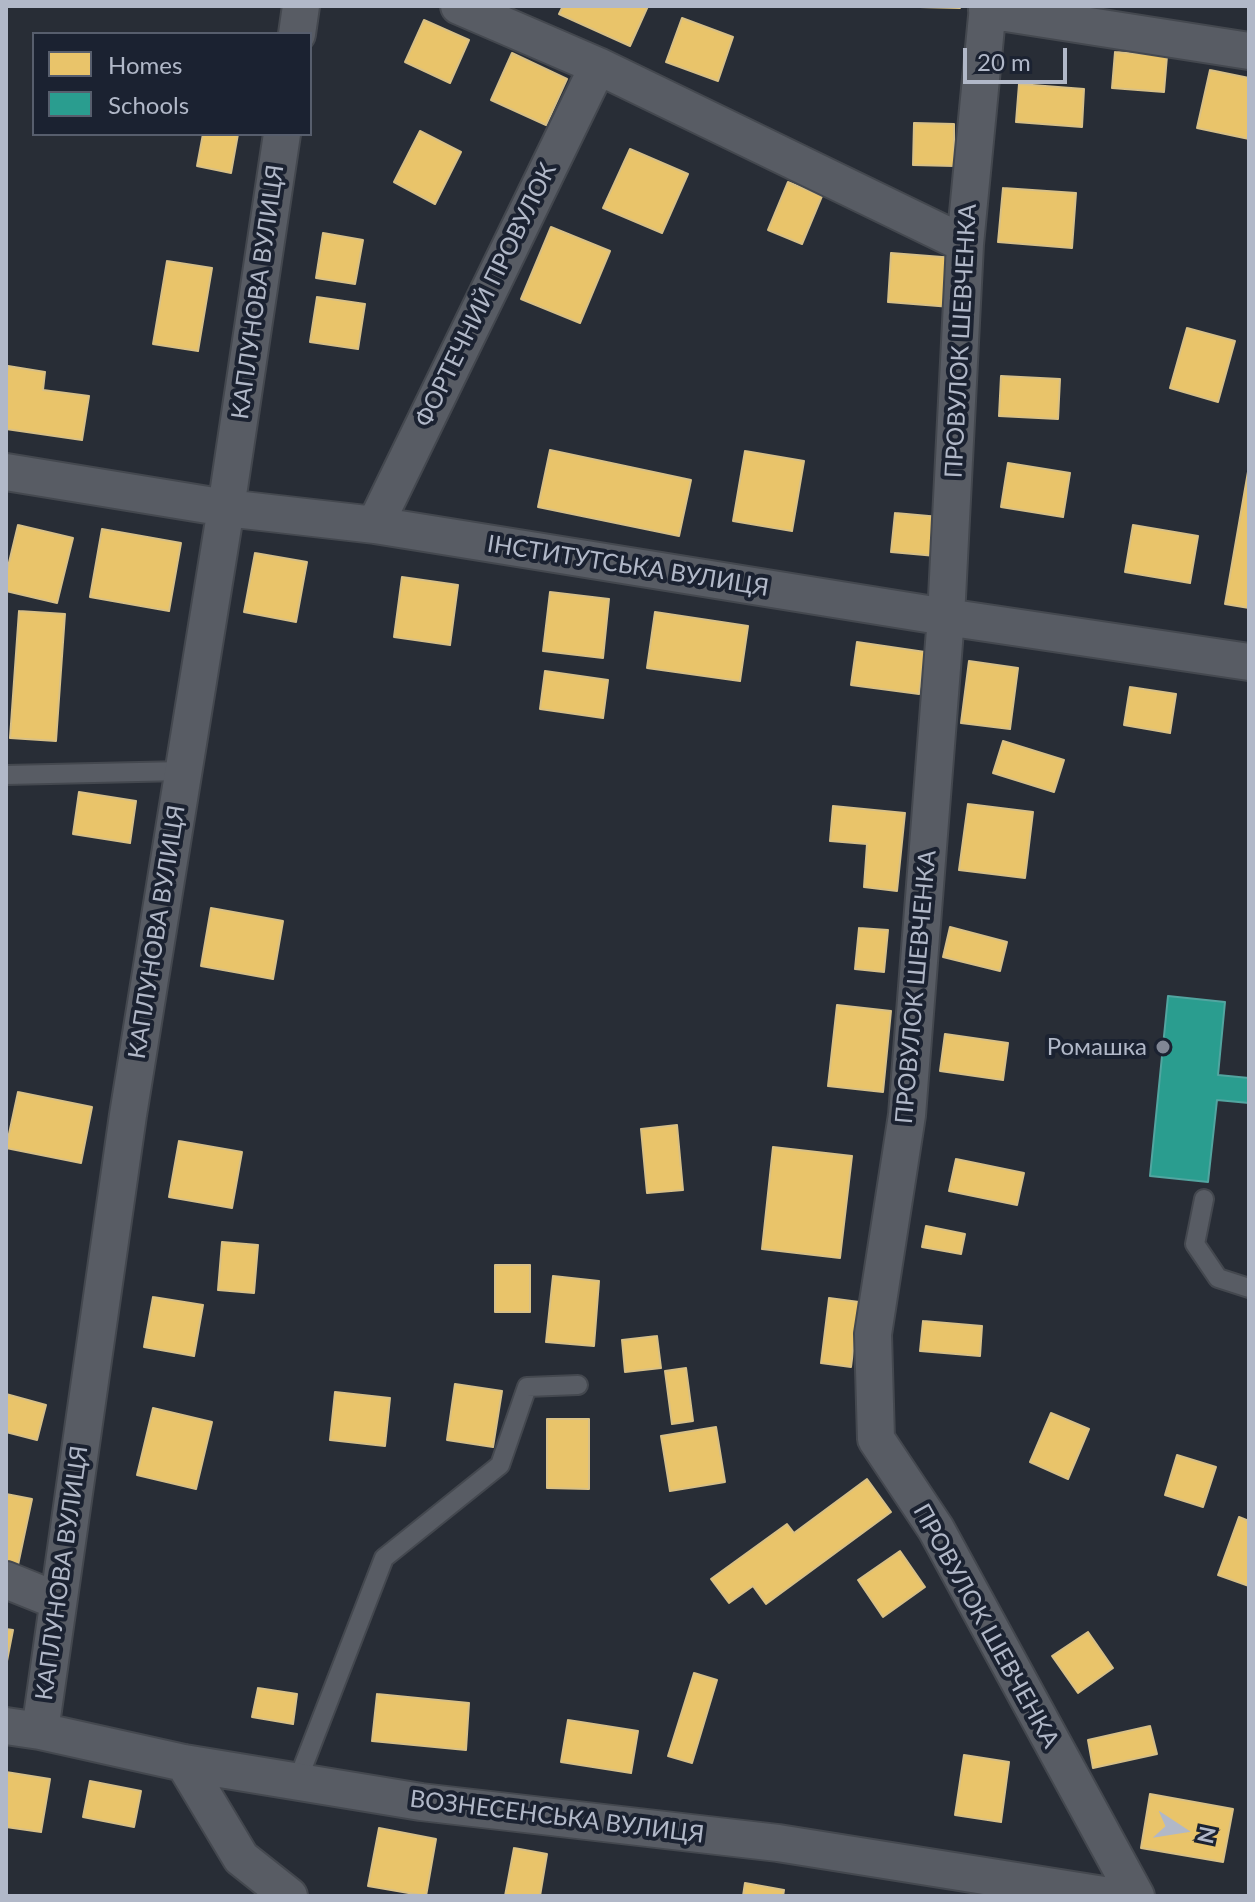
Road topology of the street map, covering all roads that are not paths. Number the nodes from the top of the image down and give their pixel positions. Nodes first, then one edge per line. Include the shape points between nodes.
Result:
1 (301, 6) edge
2 (459, 6) edge
3 (988, 8) edge
4 (297, 32) edge
5 (1249, 51) edge
6 (598, 66) junction
7 (282, 136) edge
8 (965, 244) junction
9 (6, 472) edge
10 (226, 508) junction
11 (375, 525) junction
12 (946, 617) junction
13 (1249, 662) edge
14 (183, 771) junction
15 (6, 775) edge
16 (1204, 1199) dead end
17 (1249, 1288) edge
18 (578, 1385) dead end
19 (6, 1580) edge
20 (58, 1601) junction
21 (23, 1729) edge
22 (184, 1763) junction
23 (297, 1782) junction
24 (289, 1896) edge
25 (1110, 1896) edge
26 (1136, 1896) edge

1 - 4 street
2 - 6 street
3 - 5 street, ПРОВУЛОК ШЕВЧЕНКА
3 - 8 street, ПРОВУЛОК ШЕВЧЕНКА
6 - 8 street
6 - 11 street, ФОРТЕЧНИЙ ПРОВУЛОК
7 - 10 street, КАПЛУНОВА ВУЛИЦЯ
8 - 12 street, ПРОВУЛОК ШЕВЧЕНКА
9 - 10 street, ІНСТИТУТСЬКА ВУЛИЦЯ
10 - 11 street, ІНСТИТУТСЬКА ВУЛИЦЯ
10 - 14 street, КАПЛУНОВА ВУЛИЦЯ
11 - 12 street, ІНСТИТУТСЬКА ВУЛИЦЯ
12 - 13 street, ІНСТИТУТСЬКА ВУЛИЦЯ
12 - 26 street, ПРОВУЛОК ШЕВЧЕНКА via 907,1115 873,1334 876,1439 936,1529
14 - 15 lane
14 - 20 street, КАПЛУНОВА ВУЛИЦЯ
16 - 17 lane via 1195,1244 1218,1278
18 - 23 lane via 527,1387 500,1465 384,1558
19 - 20 street
20 - 21 street, КАПЛУНОВА ВУЛИЦЯ
21 - 22 street, ВОЗНЕСЕНСЬКА ВУЛИЦЯ
22 - 23 street, ВОЗНЕСЕНСЬКА ВУЛИЦЯ
22 - 24 street via 241,1858
23 - 25 street, ВОЗНЕСЕНСЬКА ВУЛИЦЯ via 421,1802 778,1843

